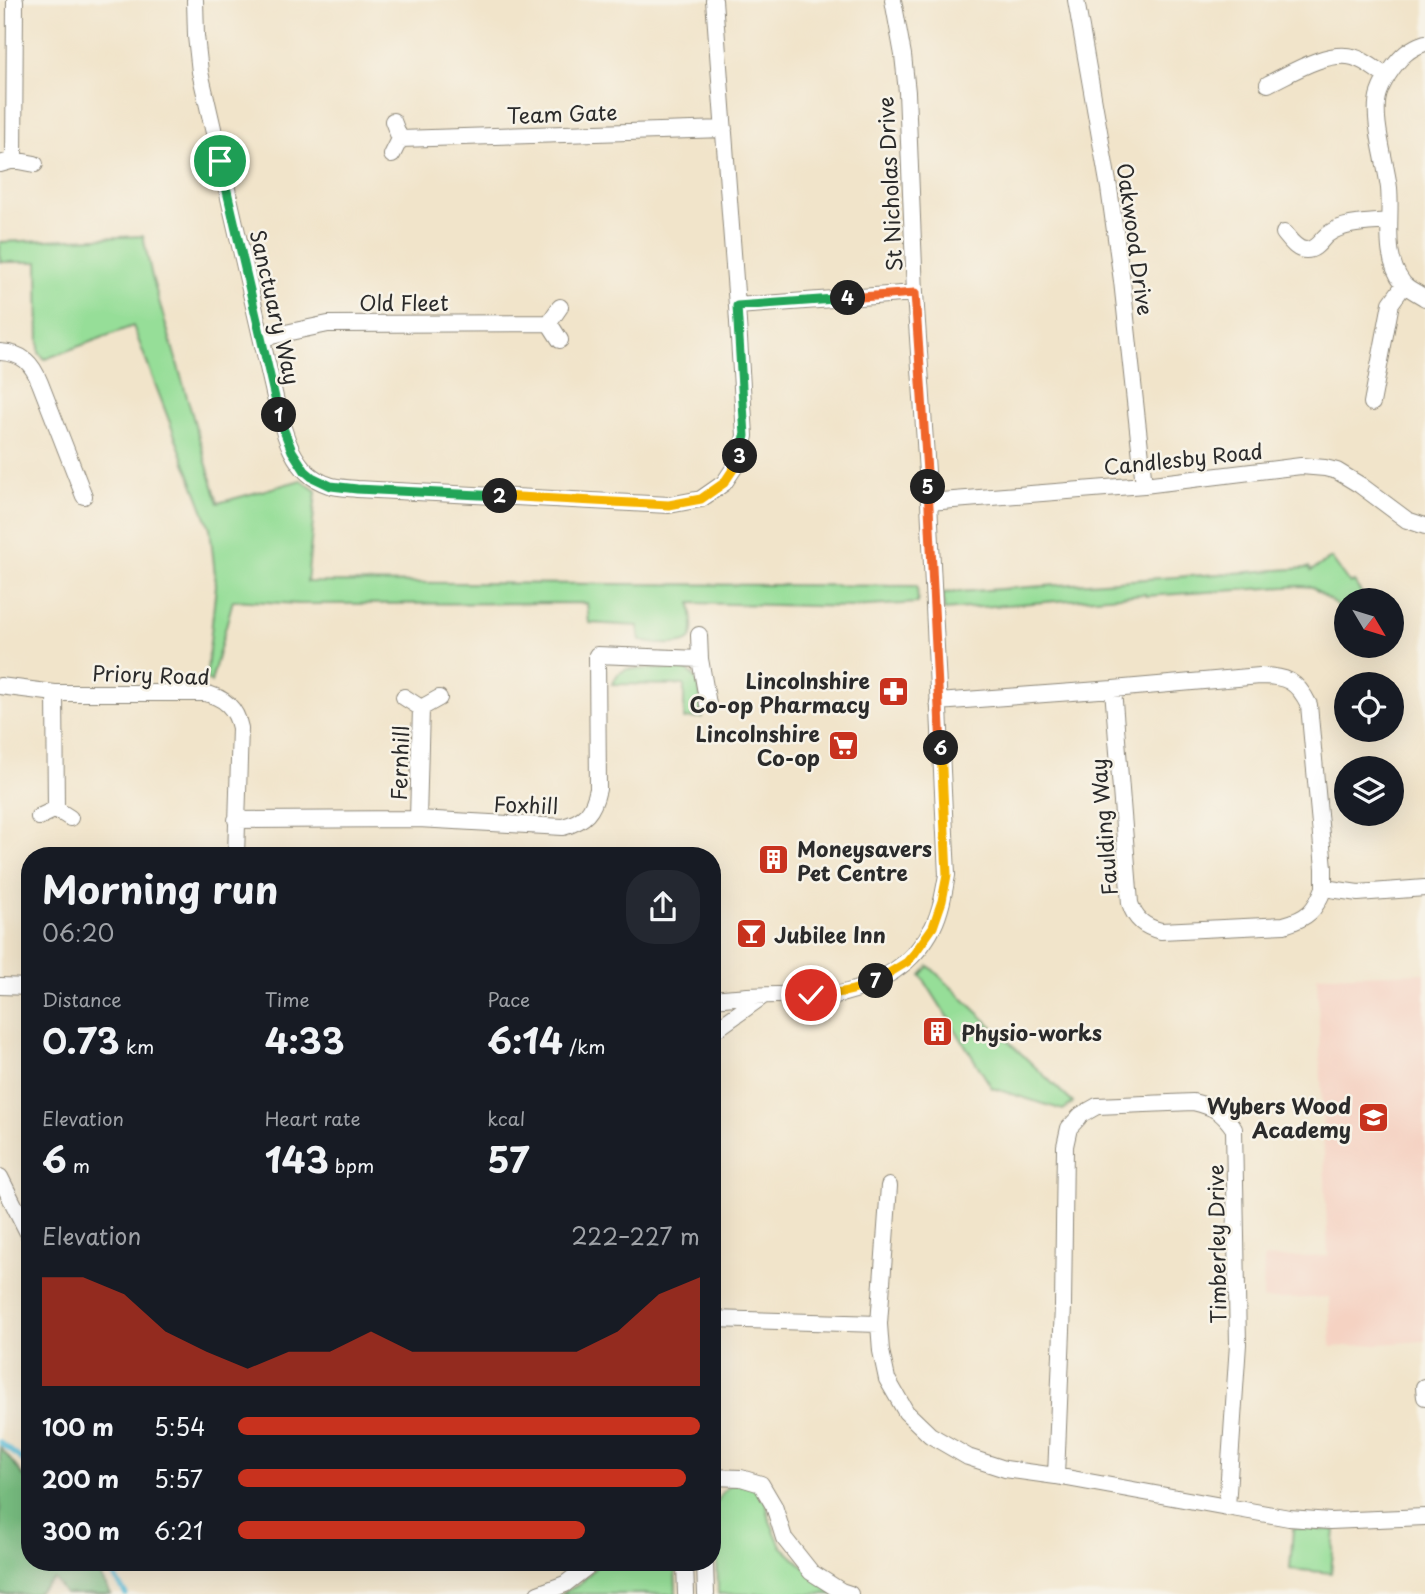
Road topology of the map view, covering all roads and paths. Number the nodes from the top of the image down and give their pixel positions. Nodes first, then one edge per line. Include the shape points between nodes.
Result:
1 (15, 0) edge
2 (195, 0) edge
3 (715, 0) edge
4 (893, 0) edge
5 (1076, 0) edge
6 (1425, 43) edge
7 (1387, 77) junction
8 (1268, 84) dead end
9 (393, 121) dead end
10 (724, 130) junction
11 (400, 139) junction
12 (393, 155) dead end
13 (7, 162) edge
14 (35, 164) dead end
15 (1389, 221) junction
16 (1284, 233) dead end
17 (1404, 285) junction
18 (915, 293) junction
19 (1425, 298) edge
20 (737, 306) junction
21 (560, 307) dead end
22 (548, 323) junction
23 (262, 338) junction
24 (560, 341) dead end
25 (0, 352) edge
26 (1372, 403) dead end
27 (1144, 485) junction
28 (84, 496) dead end
29 (929, 502) junction
30 (1425, 526) edge
31 (699, 635) dead end
32 (700, 659) junction
33 (0, 686) edge
34 (1113, 689) junction
35 (55, 692) junction
36 (404, 697) dead end
37 (439, 698) dead end
38 (939, 702) junction
39 (708, 704) dead end
40 (421, 708) junction
41 (56, 809) junction
42 (39, 817) dead end
43 (70, 818) dead end
44 (418, 819) junction
45 (236, 820) junction
46 (236, 847) edge
47 (1324, 888) junction
48 (1425, 888) edge
49 (0, 986) edge
50 (21, 987) edge
51 (765, 995) junction
52 (721, 999) edge
53 (721, 1027) edge
54 (0, 1177) edge
55 (889, 1185) dead end
56 (21, 1219) edge
57 (721, 1319) edge
58 (879, 1324) junction
59 (1424, 1387) edge
60 (1425, 1397) edge
61 (1056, 1476) junction
62 (721, 1477) edge
63 (1227, 1507) junction
64 (1425, 1517) edge
65 (582, 1571) edge
66 (685, 1571) edge
67 (705, 1571) edge
68 (538, 1594) edge
69 (686, 1594) edge
70 (706, 1594) edge
71 (850, 1594) edge

1 - 13 street
2 - 23 street, Sanctuary Way via 200,72
3 - 10 street, Sanctuary Way
4 - 18 street, St Nicholas Drive via 906,92
5 - 27 street, Oakwood Drive via 1113,214
6 - 7 street via 1399,59
7 - 8 street via 1363,61 1342,55
7 - 15 street via 1376,113 1389,190
9 - 11 street
10 - 11 street, Team Gate
10 - 20 street, Sanctuary Way
11 - 12 street
13 - 14 street
15 - 16 street via 1342,227 1307,250 1297,248
15 - 17 street via 1392,258
17 - 19 street
17 - 26 street via 1391,303
18 - 20 street
18 - 29 street, St Nicholas Drive
20 - 23 street, Sanctuary Way via 745,436 738,462 724,483 701,499 669,505 357,489 321,482 305,471 292,451
21 - 22 street
22 - 23 street, Old Fleet via 328,324
22 - 24 street
25 - 28 street via 10,352 32,365
27 - 29 street, Candlesby Road
27 - 30 street, Candlesby Road via 1313,466 1348,477 1401,516
29 - 38 street, St Nicholas Drive
31 - 32 street
32 - 39 street
32 - 44 street, Foxhill via 597,655 598,789 595,803 577,824
33 - 35 street, Priory Road
34 - 38 street
34 - 47 street via 1279,676 1304,693 1310,712
34 - 47 street, Faulding Way via 1130,903 1138,920 1161,932 1284,925 1310,914
35 - 41 street
35 - 45 street, Priory Road via 204,694 224,701 240,728
36 - 40 street, Fernhill
37 - 40 street, Fernhill
38 - 51 street, St Nicholas Drive via 947,875 933,927 907,962 866,986 839,994
40 - 44 street, Fernhill
41 - 42 street
41 - 43 street
44 - 45 street, Foxhill
45 - 46 street, Priory Road
47 - 48 street via 1358,892
49 - 50 street
51 - 52 street, St Nicholas Drive
51 - 53 street
54 - 56 street
55 - 58 street
57 - 58 street
58 - 61 street via 887,1379 906,1412 930,1435 968,1457 1004,1469
59 - 60 street
61 - 63 street
61 - 63 street, Timberley Drive via 1069,1128 1097,1106 1209,1105 1234,1129 1235,1150 1238,1344
62 - 71 street via 761,1484 784,1538 811,1572
63 - 64 street via 1329,1521
65 - 68 street via 565,1584
66 - 69 street
67 - 70 street

